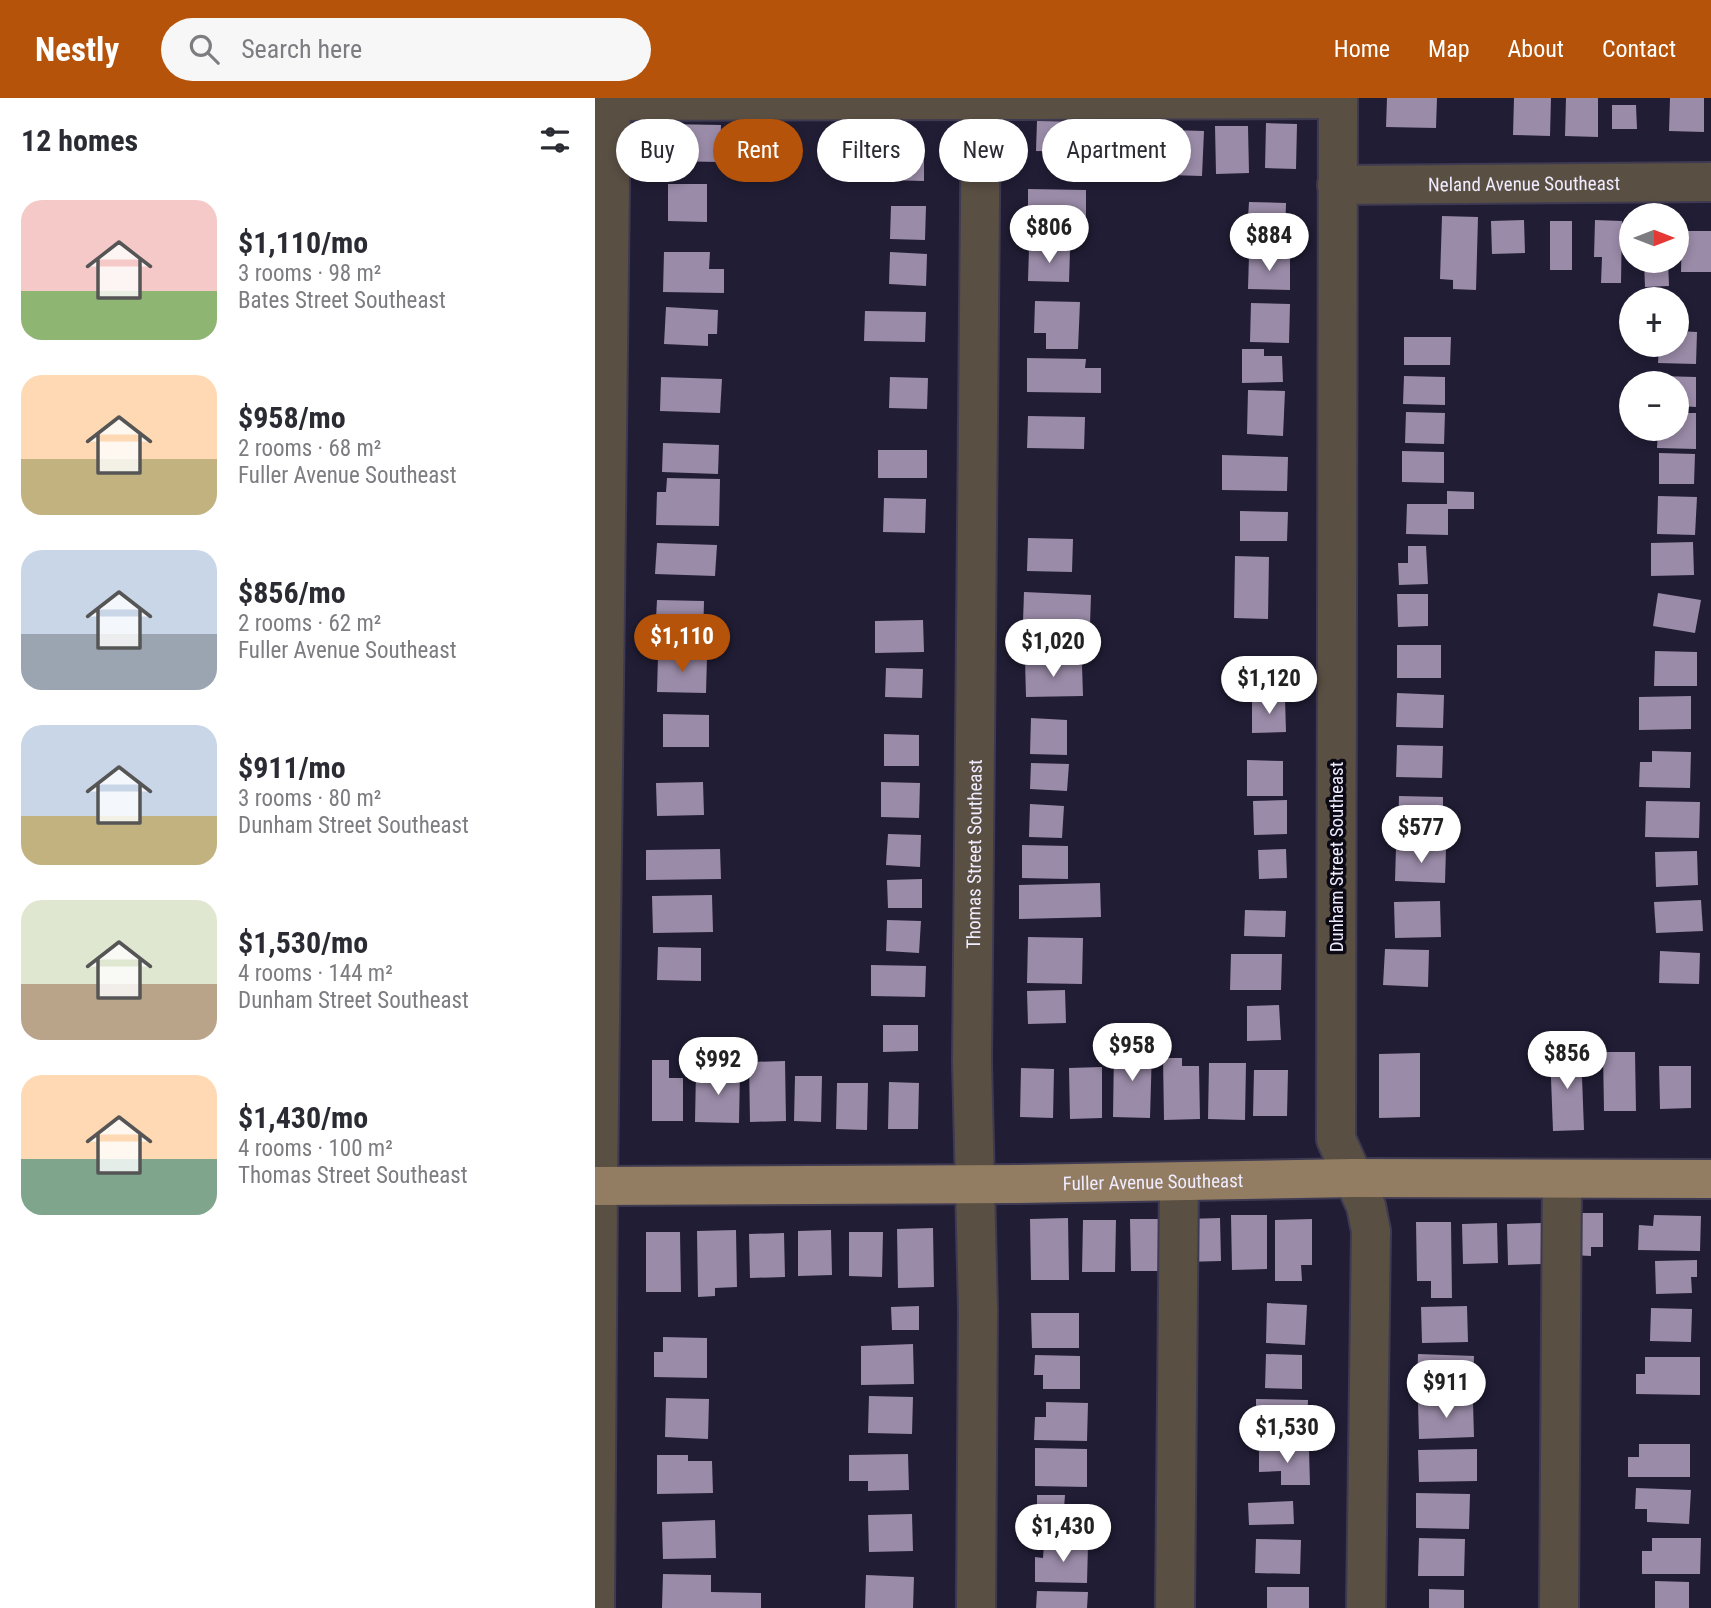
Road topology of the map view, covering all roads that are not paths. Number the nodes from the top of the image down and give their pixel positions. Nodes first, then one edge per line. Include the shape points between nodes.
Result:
1 (981, 99) edge
2 (1338, 99) edge
3 (611, 100) edge
4 (1711, 182) edge
5 (1337, 185) junction
6 (1353, 1178) junction
7 (1711, 1179) edge
8 (1563, 1180) junction
9 (1178, 1182) junction
10 (975, 1184) junction
11 (596, 1186) edge
12 (595, 1608) edge
13 (976, 1608) edge
14 (1175, 1608) edge
15 (1366, 1608) edge
16 (1559, 1608) edge

1 - 2 street
1 - 3 street
1 - 10 street, Thomas Street Southeast via 972,1062
2 - 5 street, Dunham Street Southeast
3 - 11 street
4 - 5 street, Neland Avenue Southeast
5 - 6 street, Dunham Street Southeast via 1336,1139
6 - 8 main road, Fuller Avenue Southeast
6 - 9 main road, Fuller Avenue Southeast
6 - 15 street, Dunham Street Southeast via 1366,1206 1370,1231
7 - 8 main road, Fuller Avenue Southeast
8 - 16 street
9 - 10 main road, Fuller Avenue Southeast
9 - 14 street
10 - 11 main road, Fuller Avenue Southeast
10 - 13 street, Thomas Street Southeast
11 - 12 street

